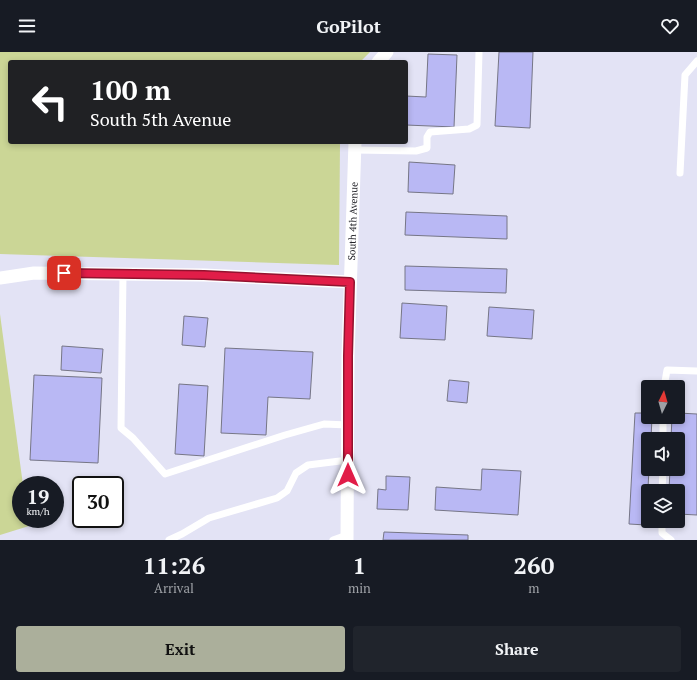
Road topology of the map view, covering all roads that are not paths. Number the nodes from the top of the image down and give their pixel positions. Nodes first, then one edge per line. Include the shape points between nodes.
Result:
1 (387, 52) edge
2 (479, 52) edge
3 (380, 60) edge
4 (697, 62) edge
5 (355, 146) edge
6 (680, 173) dead end
7 (123, 274) junction
8 (0, 278) edge
9 (350, 282) junction
10 (697, 371) edge
11 (665, 380) edge
12 (348, 425) junction
13 (348, 460) junction
14 (662, 528) edge
15 (347, 538) edge
16 (169, 540) edge
17 (333, 540) edge
18 (671, 540) edge

1 - 3 street
2 - 5 lane via 477,125 470,129 430,132 427,136 427,148 416,151
4 - 6 lane via 685,76
5 - 9 street, South 4th Avenue
7 - 8 street via 34,273
7 - 9 street
7 - 12 lane via 121,428 165,474 324,424
9 - 12 street, South 4th Avenue
10 - 11 lane via 667,370
12 - 13 street, South 4th Avenue
13 - 15 street, South 4th Avenue
13 - 16 lane via 308,465 296,473 287,491 277,498 209,518
14 - 18 lane via 662,533
15 - 17 lane

